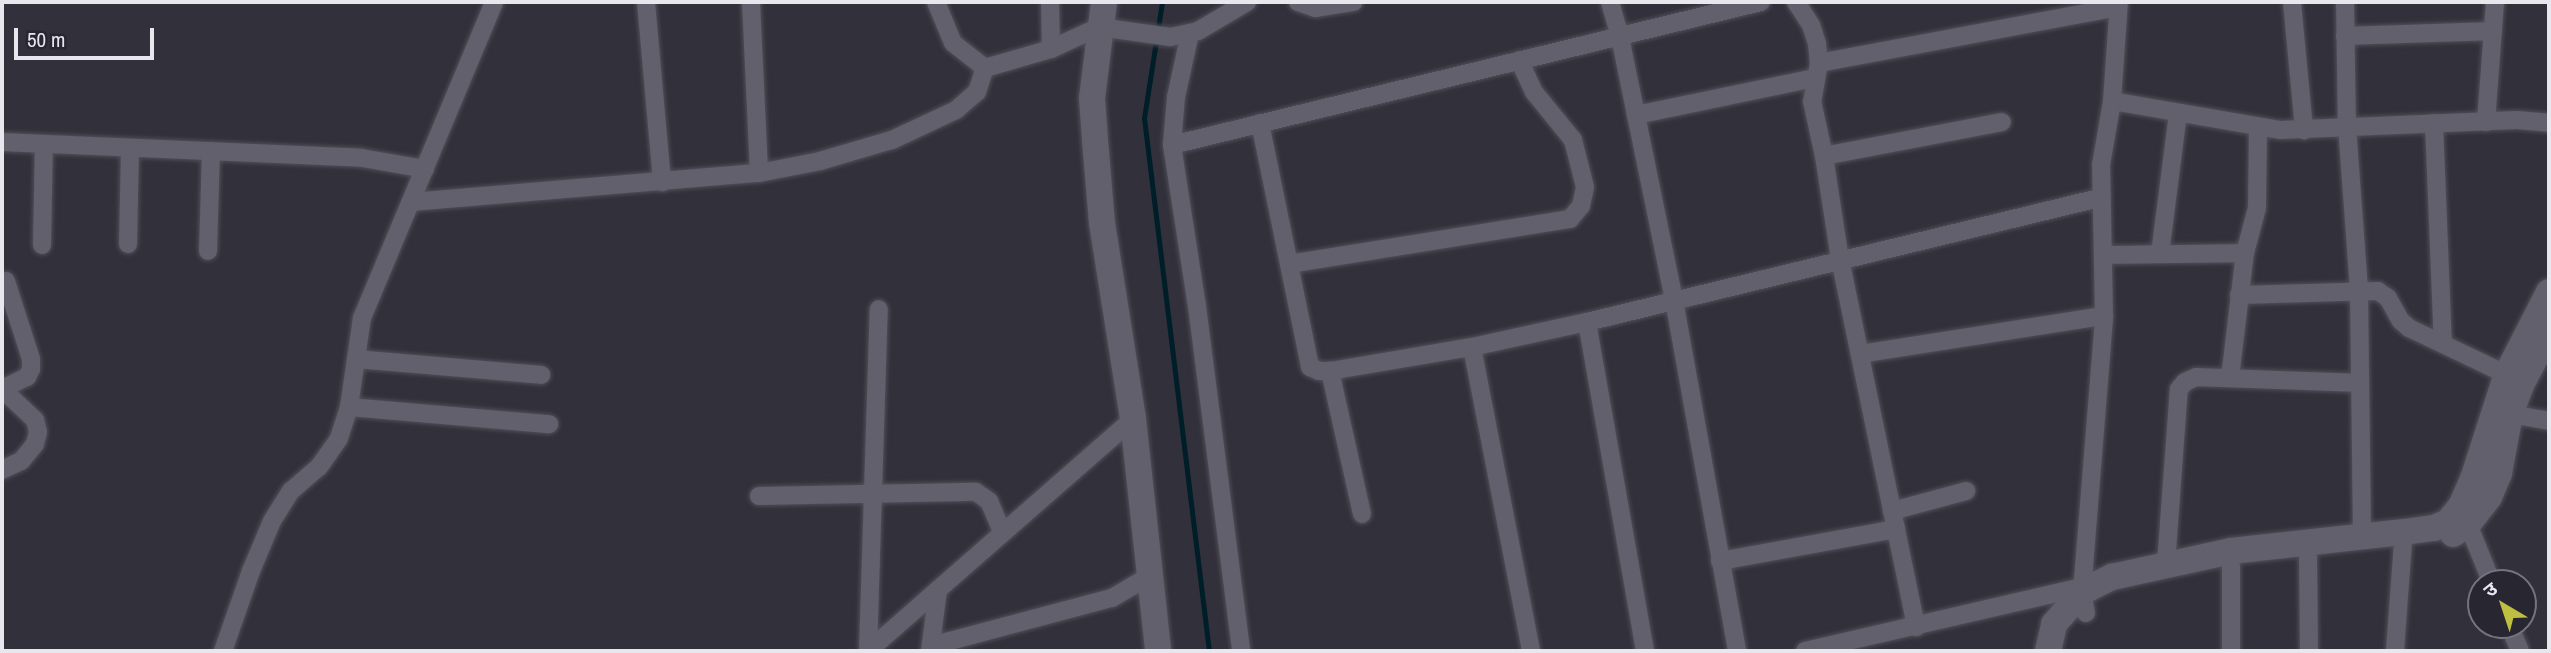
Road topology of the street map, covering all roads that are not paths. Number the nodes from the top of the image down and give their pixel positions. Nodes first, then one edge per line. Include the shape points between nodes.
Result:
1 (494, 2) edge
2 (646, 2) edge
3 (751, 2) edge
4 (936, 2) edge
5 (1050, 2) edge
6 (1104, 2) edge
7 (1247, 2) edge
8 (1298, 2) edge
9 (1354, 2) edge
10 (1610, 2) edge
11 (1761, 2) edge
12 (1797, 2) edge
13 (2292, 2) edge
14 (2345, 2) edge
15 (2495, 2) edge
16 (2119, 4) edge
17 (1104, 28) junction
18 (2493, 31) junction
19 (1189, 33) junction
20 (2345, 36) junction
21 (1620, 37) junction
22 (1051, 49) junction
23 (1519, 60) junction
24 (985, 68) junction
25 (1816, 71) junction
26 (2112, 101) junction
27 (2178, 114) junction
28 (1636, 115) junction
29 (2002, 122) dead end
30 (2486, 122) junction
31 (1260, 123) junction
32 (2434, 123) junction
33 (2549, 123) edge
34 (2258, 127) junction
35 (2347, 127) junction
36 (2304, 130) junction
37 (2, 142) edge
38 (44, 144) junction
39 (1172, 145) junction
40 (130, 148) junction
41 (211, 151) junction
42 (1824, 156) junction
43 (425, 169) junction
44 (759, 173) junction
45 (662, 182) junction
46 (2099, 198) junction
47 (411, 202) junction
48 (128, 244) dead end
49 (41, 245) dead end
50 (208, 251) dead end
51 (2245, 253) junction
52 (2160, 254) junction
53 (2104, 255) junction
54 (1840, 259) junction
55 (1289, 264) junction
56 (6, 281) dead end
57 (2359, 290) junction
58 (2549, 292) edge
59 (2239, 295) junction
60 (1674, 300) junction
61 (879, 309) dead end
62 (2104, 316) junction
63 (1587, 322) junction
64 (2549, 332) edge
65 (2443, 344) junction
66 (1472, 346) junction
67 (1860, 354) junction
68 (356, 359) junction
69 (1330, 371) junction
70 (541, 375) dead end
71 (2230, 378) junction
72 (2514, 378) junction
73 (2360, 383) junction
74 (2, 389) edge
75 (349, 407) junction
76 (2510, 414) junction
77 (1133, 419) junction
78 (2549, 421) edge
79 (549, 424) dead end
80 (2, 470) edge
81 (1966, 491) dead end
82 (873, 495) junction
83 (759, 496) dead end
84 (1892, 511) junction
85 (1362, 514) dead end
86 (2468, 524) junction
87 (1896, 529) junction
88 (1002, 532) junction
89 (2362, 537) junction
90 (2403, 543) junction
91 (2308, 556) junction
92 (1720, 561) junction
93 (2166, 564) junction
94 (2231, 566) junction
95 (2486, 569) edge
96 (1151, 575) junction
97 (938, 590) junction
98 (2083, 597) junction
99 (1916, 627) junction
100 (930, 648) edge
101 (223, 651) edge
102 (1158, 651) edge
103 (1241, 651) edge
104 (1531, 651) edge
105 (1645, 651) edge
106 (1737, 651) edge
107 (1805, 651) edge
108 (2048, 651) edge
109 (2063, 651) edge
110 (2231, 651) edge
111 (2309, 651) edge
112 (2395, 651) edge

1 - 43 street
2 - 45 street
3 - 44 street
4 - 24 street via 953,43
5 - 22 street
6 - 17 street
7 - 19 street
8 - 9 street via 1315,8
10 - 21 street
11 - 21 street
12 - 25 street via 1811,25
13 - 36 street
14 - 20 street
15 - 18 street
16 - 25 street
16 - 26 street
17 - 19 street via 1170,37
17 - 22 street
17 - 77 street via 1092,98 1099,195
18 - 20 street
18 - 30 street
19 - 39 street
20 - 35 street
21 - 23 street
21 - 28 street
22 - 24 street
23 - 31 street
23 - 55 street via 1534,92 1573,140 1585,187 1581,206 1570,219
24 - 44 street via 977,92 956,110 917,129 820,161
25 - 28 street
25 - 42 street via 1812,101
26 - 27 street
26 - 46 street
27 - 34 street
27 - 52 street
28 - 60 street
29 - 42 street
30 - 32 street
30 - 33 street
31 - 39 street
31 - 55 street
32 - 35 street
32 - 65 street
34 - 36 street
34 - 51 street via 2257,208
35 - 36 street
35 - 57 street
37 - 38 street
38 - 40 street
38 - 49 street
39 - 103 street
40 - 41 street
40 - 48 street
41 - 43 street via 362,158
41 - 50 street
42 - 54 street
43 - 47 street
44 - 45 street
45 - 47 street
46 - 53 street
46 - 54 street
47 - 68 street via 362,318
51 - 52 street
51 - 59 street
52 - 53 street
53 - 62 street
54 - 60 street
54 - 67 street
55 - 69 street via 1310,367
56 - 74 street via 31,369 27,377
57 - 59 street
57 - 65 street via 2378,291 2409,328
57 - 73 street
58 - 72 street
59 - 71 street
60 - 63 street
60 - 92 street
61 - 82 street
62 - 67 street
62 - 98 street
63 - 66 street
63 - 105 street
64 - 72 street
65 - 72 street
66 - 69 street
66 - 104 street
67 - 84 street
68 - 70 street
68 - 75 street
69 - 85 street
71 - 73 street
71 - 93 street via 2196,377 2179,389
72 - 76 street
72 - 89 street via 2473,480 2448,522 2434,528
73 - 89 street
74 - 80 street via 35,420 38,432 21,461
75 - 79 street
75 - 101 street via 340,438 319,467 291,491 272,522
76 - 78 street
76 - 86 street via 2489,497
77 - 88 street
77 - 96 street
81 - 84 street
82 - 83 street
82 - 88 street via 976,492 989,501
82 - 97 street via 868,651
84 - 87 street
86 - 90 street via 2446,537
86 - 95 street
87 - 92 street
87 - 99 street
88 - 97 street
89 - 93 street via 2282,544
90 - 91 street
90 - 112 street
91 - 94 street
91 - 111 street
92 - 106 street
93 - 98 street via 2112,577
94 - 98 street via 2130,589 2101,601
94 - 110 street
96 - 100 street via 1112,598
96 - 102 street
97 - 100 street
98 - 99 street
98 - 108 street via 2054,624
98 - 109 street
99 - 107 street

